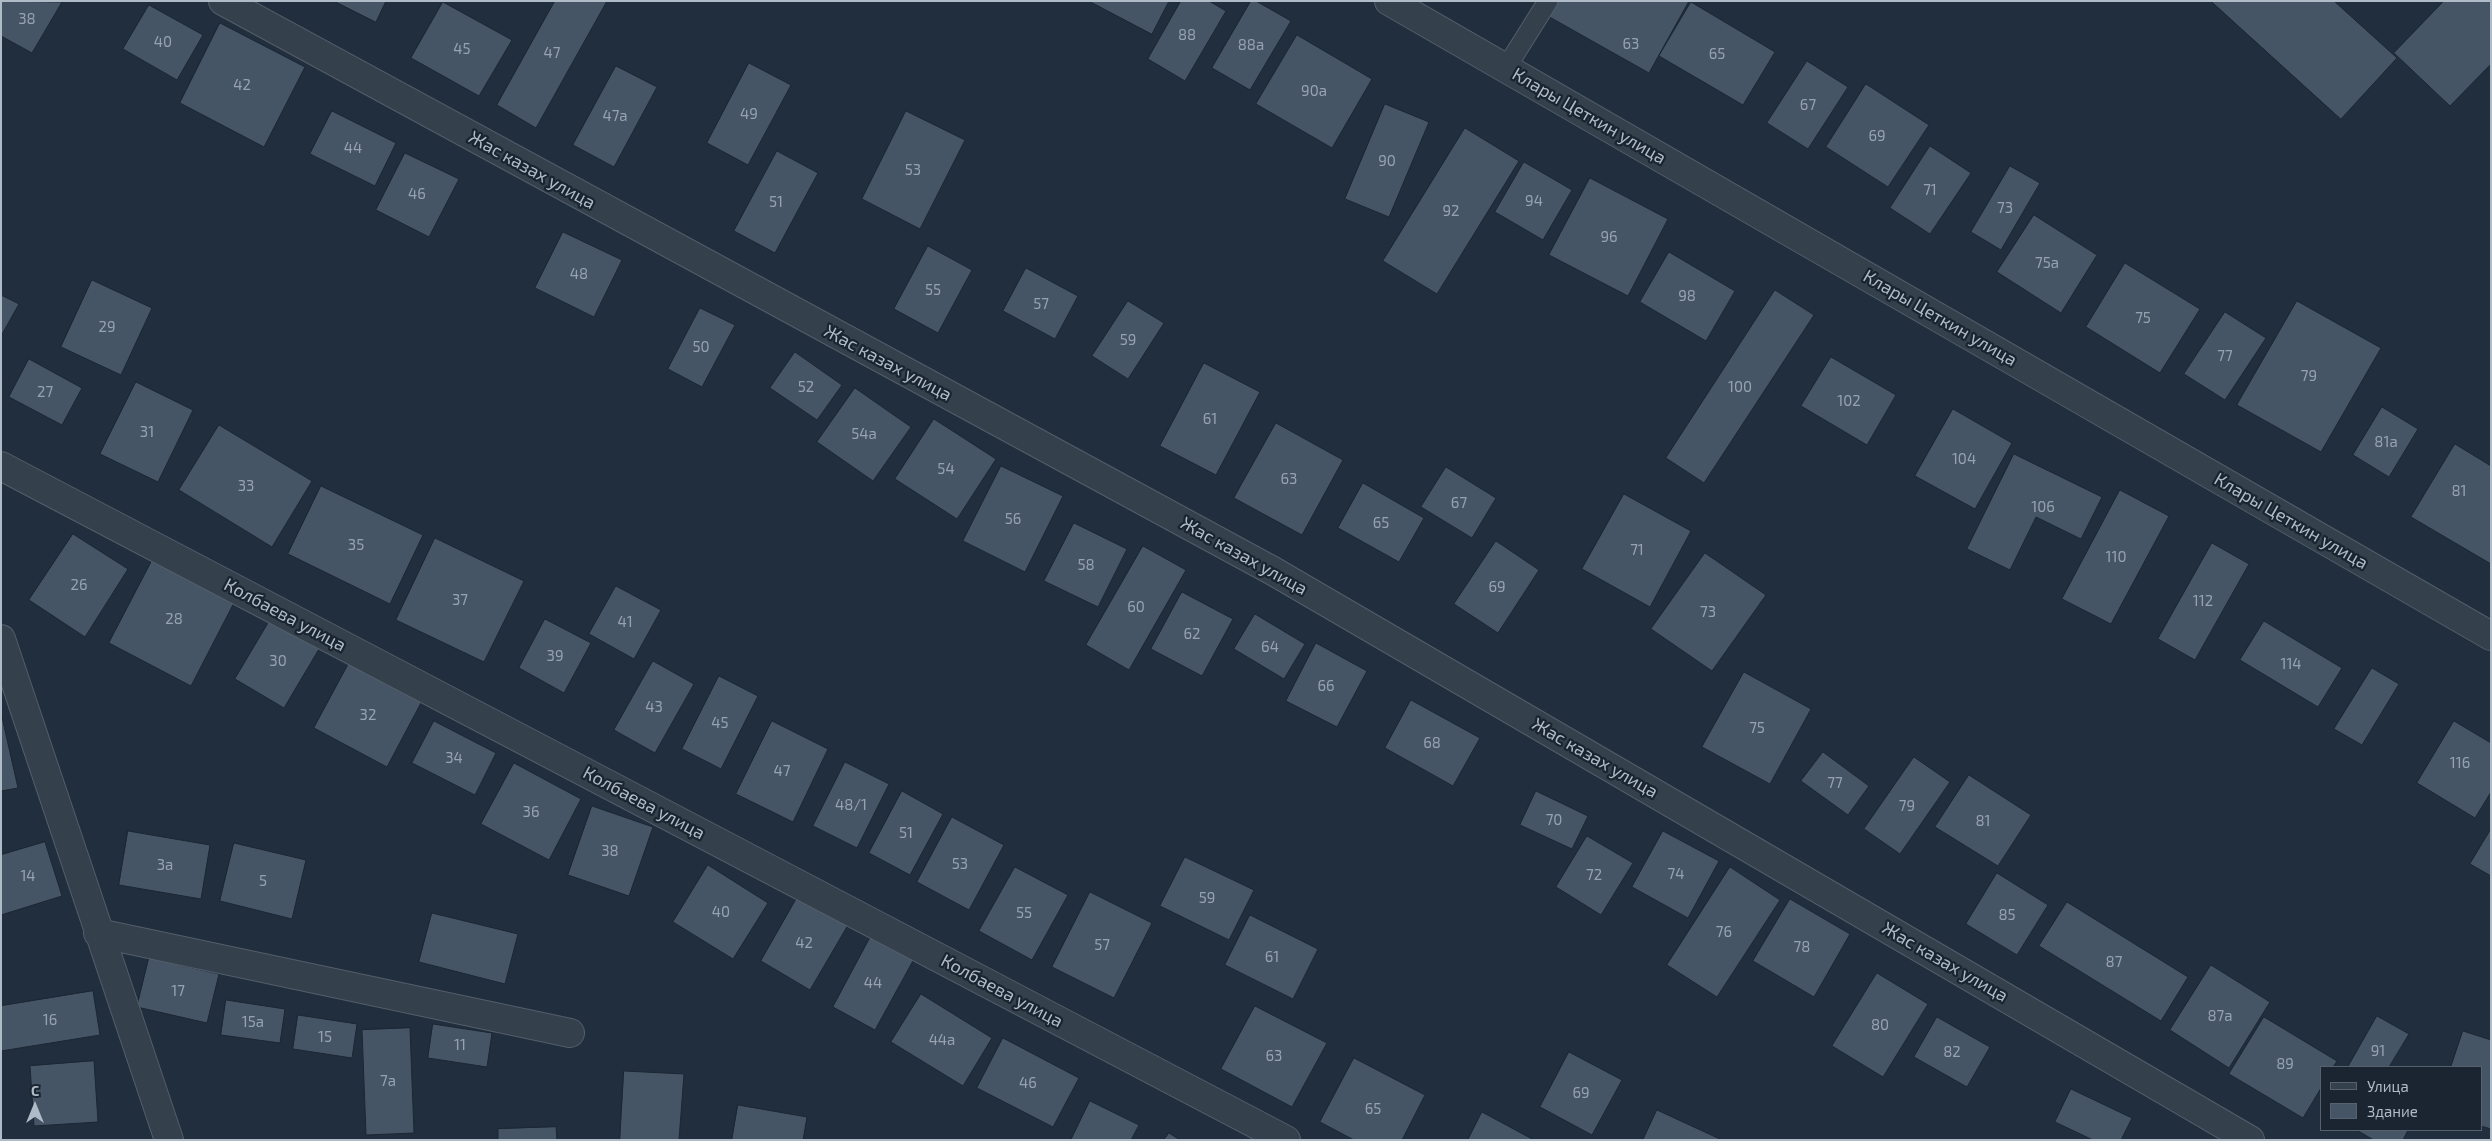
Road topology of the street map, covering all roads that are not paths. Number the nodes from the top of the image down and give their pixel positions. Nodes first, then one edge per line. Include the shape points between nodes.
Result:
1 (223, 1) edge
2 (1389, 1) edge
3 (1548, 1) edge
4 (1506, 68) junction
5 (1, 466) edge
6 (2491, 636) edge
7 (1, 639) edge
8 (98, 933) junction
9 (570, 1033) dead end
10 (169, 1140) edge
11 (1286, 1140) edge
12 (2250, 1140) edge

1 - 12 street, Жас казах улица via 1273,571
2 - 4 street, Клары Цеткин улица
3 - 4 lane
4 - 6 street, Клары Цеткин улица
5 - 11 street, Колбаева улица
7 - 8 street
8 - 9 street
8 - 10 street

